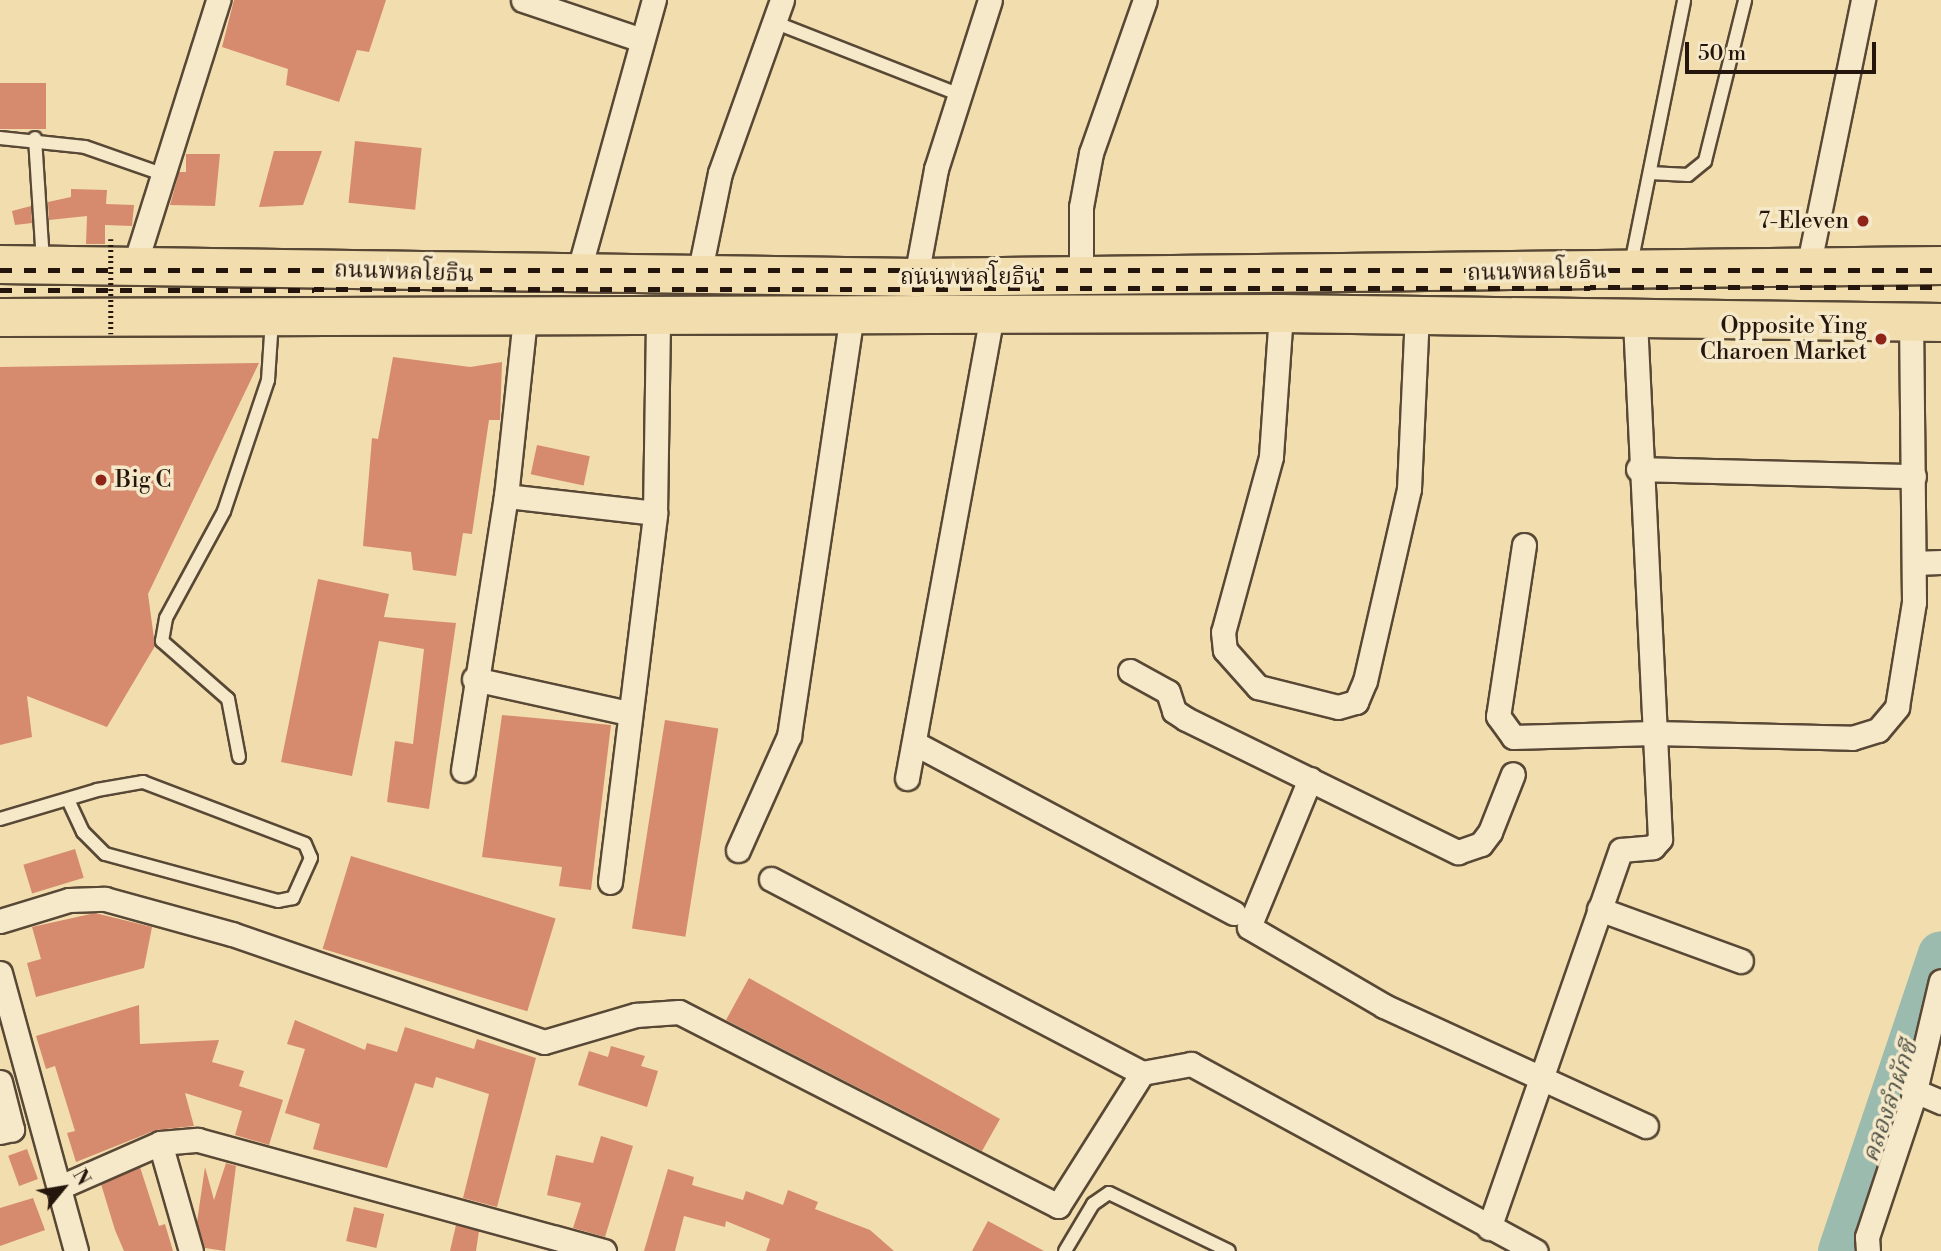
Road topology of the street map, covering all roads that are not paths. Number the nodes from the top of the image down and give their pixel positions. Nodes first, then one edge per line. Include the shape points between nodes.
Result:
1 (218, 0) edge
2 (523, 0) edge
3 (654, 0) edge
4 (782, 0) edge
5 (990, 0) edge
6 (1145, 0) edge
7 (1684, 0) edge
8 (1745, 0) edge
9 (1863, 0) edge
10 (774, 22) junction
11 (639, 39) junction
12 (962, 96) junction
13 (0, 138) edge
14 (35, 138) junction
15 (1650, 173) junction
16 (166, 175) junction
17 (123, 252) junction
18 (0, 264) edge
19 (43, 264) junction
20 (1941, 264) edge
21 (1808, 268) junction
22 (1634, 271) junction
23 (699, 275) junction
24 (1285, 275) junction
25 (578, 276) junction
26 (1081, 277) junction
27 (916, 278) junction
28 (1287, 313) junction
29 (992, 314) junction
30 (272, 315) junction
31 (852, 315) junction
32 (658, 316) junction
33 (1417, 316) junction
34 (0, 317) edge
35 (525, 318) junction
36 (1635, 321) junction
37 (1926, 323) edge
38 (1638, 470) junction
39 (1914, 476) junction
40 (506, 496) junction
41 (655, 513) junction
42 (1524, 545) dead end
43 (1941, 562) edge
44 (1914, 563) junction
45 (1130, 671) dead end
46 (474, 679) junction
47 (628, 713) junction
48 (1654, 733) junction
49 (916, 744) junction
50 (239, 757) dead end
51 (463, 770) dead end
52 (1513, 774) dead end
53 (907, 778) dead end
54 (1310, 779) junction
55 (68, 800) junction
56 (0, 819) edge
57 (738, 850) dead end
58 (771, 879) dead end
59 (610, 882) dead end
60 (1599, 909) junction
61 (1234, 913) dead end
62 (0, 921) edge
63 (1741, 961) dead end
64 (0, 972) edge
65 (1941, 981) edge
66 (1142, 1073) junction
67 (1542, 1078) junction
68 (0, 1082) edge
69 (1915, 1091) junction
70 (1941, 1102) edge
71 (1646, 1126) dead end
72 (0, 1132) edge
73 (160, 1143) junction
74 (60, 1187) junction
75 (1489, 1228) junction
76 (76, 1251) edge
77 (191, 1251) edge
78 (604, 1251) edge
79 (1065, 1251) edge
80 (1228, 1251) edge
81 (1535, 1251) edge
82 (1868, 1251) edge

1 - 16 street
2 - 11 street
3 - 11 street
4 - 10 street
5 - 12 street
6 - 26 street via 1091,153 1081,206
7 - 15 lane
8 - 15 lane via 1705,161 1688,175
9 - 21 street
10 - 12 lane
10 - 23 street via 720,173
11 - 25 street
12 - 27 street via 936,169
13 - 14 lane
14 - 16 lane
14 - 19 lane
15 - 22 lane
16 - 17 street
17 - 19 main road, ถนนพหลโยธิน
17 - 25 main road, ถนนพหลโยธิน
18 - 19 main road, ถนนพหลโยธิน
20 - 21 main road, ถนนพหลโยธิน
21 - 22 main road, ถนนพหลโยธิน
22 - 24 main road, ถนนพหลโยธิน
22 - 36 main road via 1625,296
23 - 25 main road, ถนนพหลโยธิน
23 - 27 main road, ถนนพหลโยธิน
24 - 26 main road, ถนนพหลโยธิน
24 - 28 main road
26 - 27 main road, ถนนพหลโยธิน
28 - 29 main road, ถนนพหลโยธิน
28 - 33 main road, ถนนพหลโยธิน
28 - 33 street via 1270,457 1223,632 1225,650 1258,687 1338,707 1356,702 1365,681 1409,489
29 - 31 main road, ถนนพหลโยธิน
29 - 49 street
30 - 34 main road, ถนนพหลโยธิน
30 - 35 main road, ถนนพหลโยธิน
30 - 50 lane via 268,380 224,511 166,618 162,641 229,699
31 - 32 main road, ถนนพหลโยธิน
31 - 57 street via 789,736
32 - 35 main road, ถนนพหลโยธิน
32 - 41 street
33 - 36 main road, ถนนพหลโยธิน
35 - 40 street
36 - 37 main road, ถนนพหลโยธิน
36 - 38 street
37 - 39 street
38 - 39 street
38 - 48 street
39 - 44 street
40 - 41 street
40 - 46 street
41 - 47 street
42 - 48 street via 1498,716 1506,731 1527,741
43 - 44 street
44 - 48 street via 1898,707 1878,730 1852,738
45 - 54 street via 1168,692 1174,711 1186,719
46 - 47 street
46 - 51 street
47 - 59 street
48 - 60 street via 1660,839 1654,847 1621,850
49 - 53 street
49 - 61 street
52 - 54 street via 1490,832 1480,844 1458,852
54 - 67 street via 1249,927 1384,1006
55 - 55 lane via 143,782 305,844 311,858 293,898 278,901 105,854 83,832
55 - 56 lane
58 - 66 street
60 - 63 street
60 - 67 street
62 - 66 street via 69,900 105,900 232,934 544,1042 636,1015 679,1012 1058,1206
64 - 74 street
65 - 69 street
66 - 75 street via 1183,1062 1198,1066
67 - 71 street
67 - 75 street
68 - 72 street via 12,1129
69 - 70 street
69 - 82 street via 1867,1237
73 - 74 street
73 - 77 street
73 - 78 street via 198,1139
74 - 76 street
75 - 81 street
79 - 80 lane via 1093,1203 1109,1193

